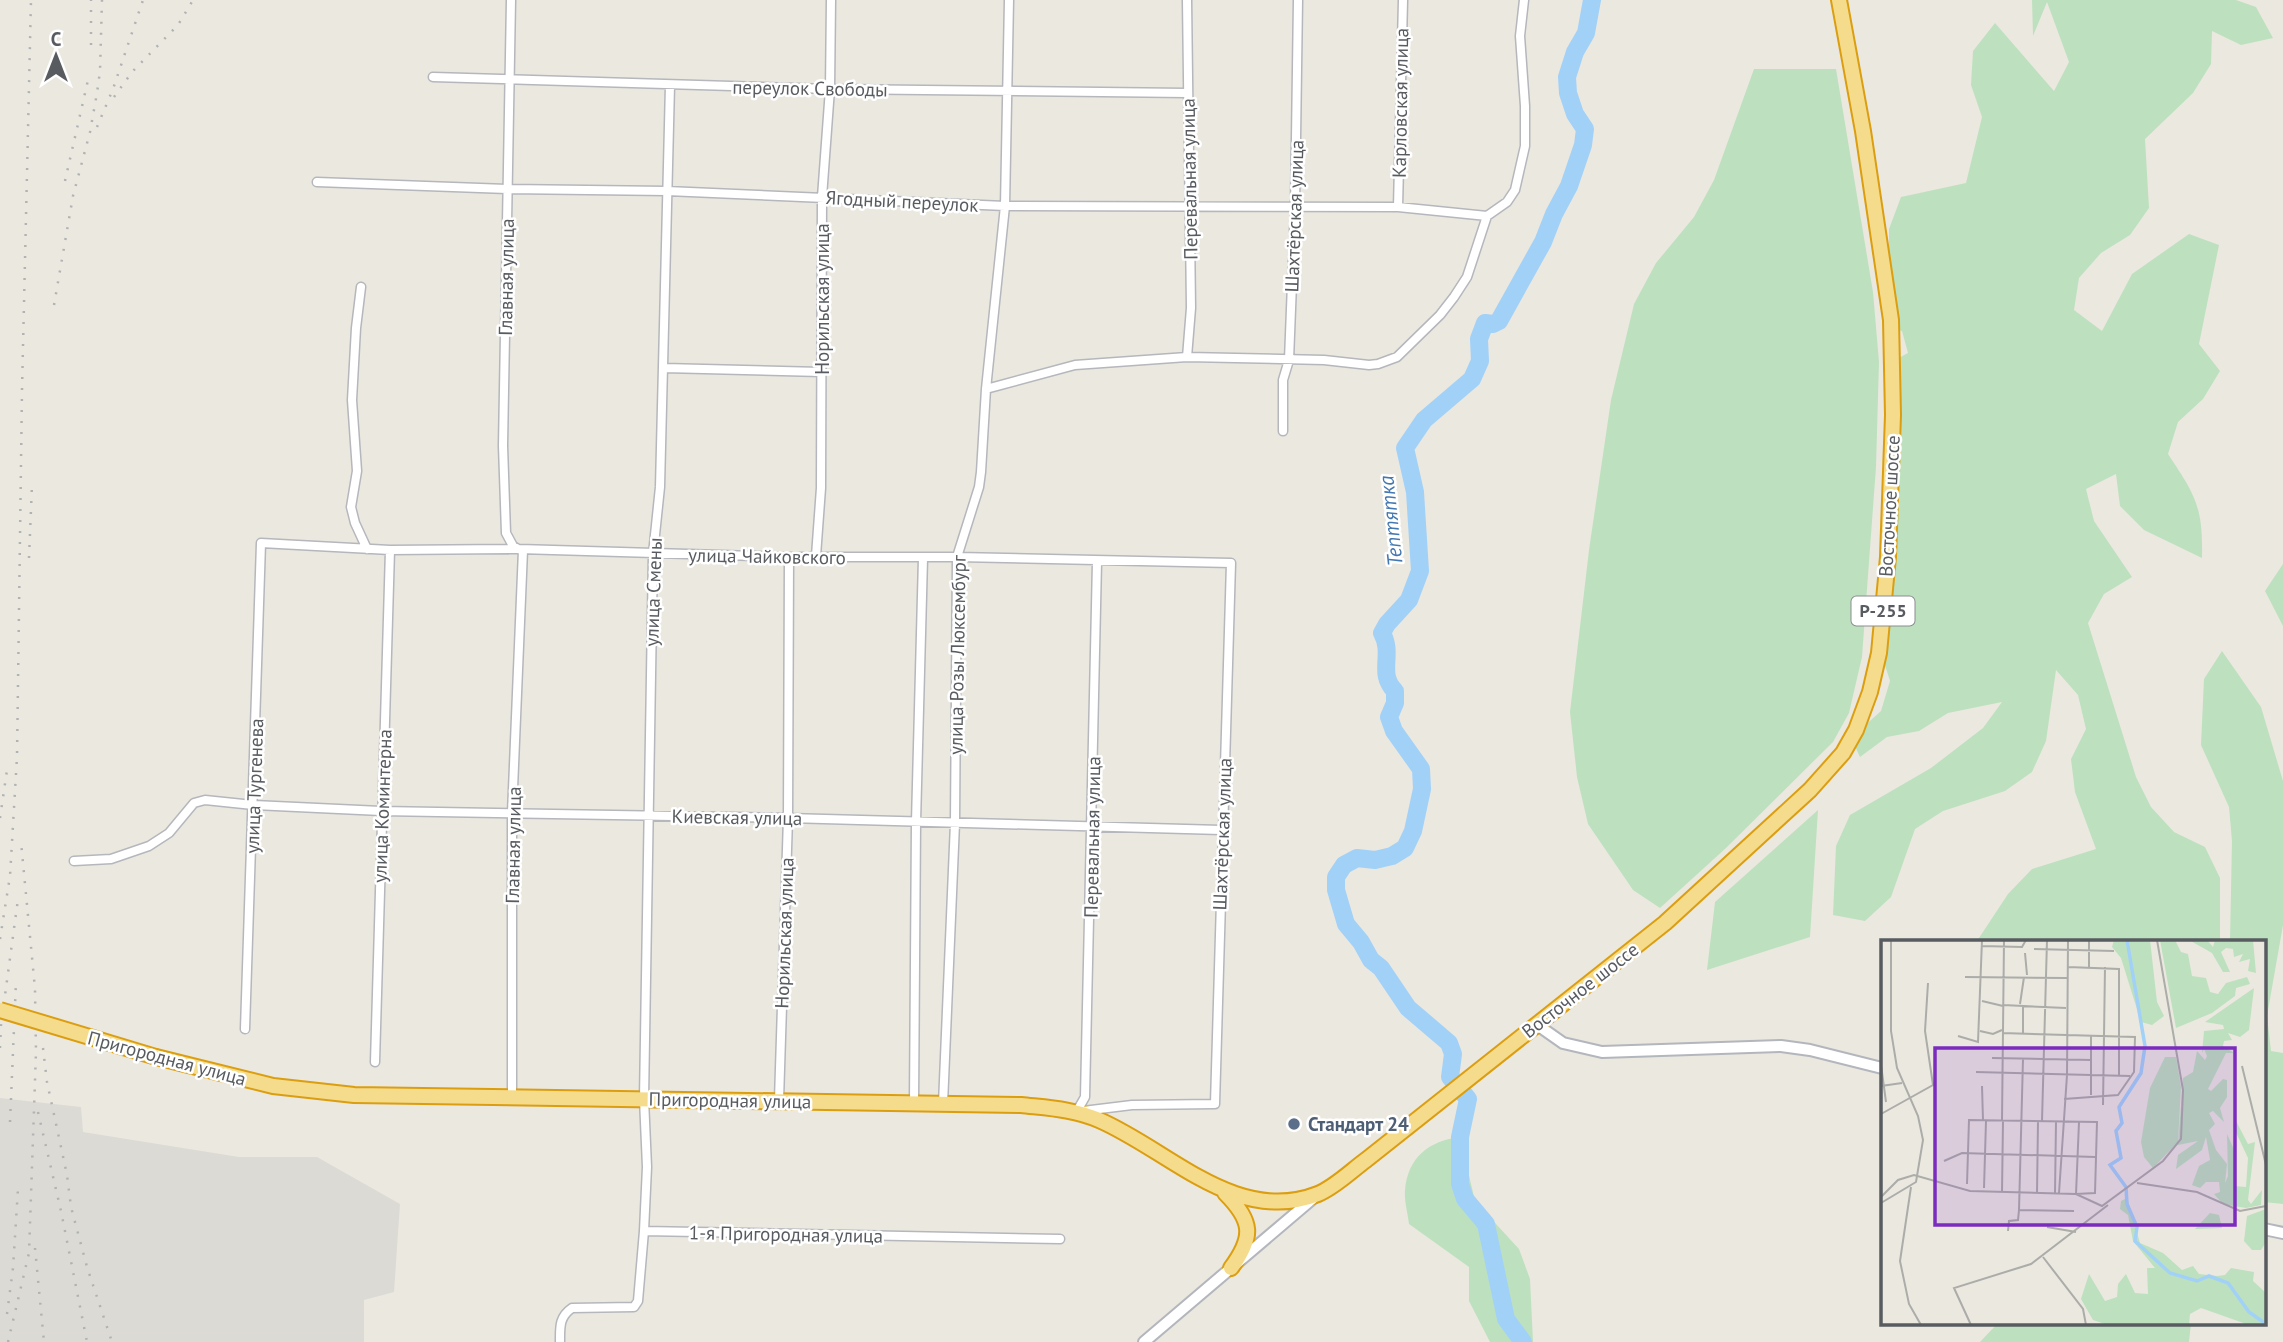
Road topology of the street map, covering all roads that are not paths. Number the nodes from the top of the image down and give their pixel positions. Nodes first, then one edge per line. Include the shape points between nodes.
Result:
1 (511, 0) edge
2 (831, 0) edge
3 (1009, 0) edge
4 (1187, 0) edge
5 (1298, 0) edge
6 (1403, 0) edge
7 (1524, 0) edge
8 (1839, 0) edge
9 (433, 77) dead end
10 (508, 78) junction
11 (670, 85) junction
12 (830, 89) junction
13 (1008, 90) junction
14 (1187, 93) junction
15 (317, 182) dead end
16 (507, 189) junction
17 (667, 191) junction
18 (822, 197) junction
19 (1005, 205) junction
20 (1188, 205) junction
21 (1295, 207) junction
22 (1398, 207) junction
23 (1487, 216) junction
24 (361, 287) dead end
25 (1187, 358) junction
26 (1289, 360) junction
27 (664, 368) junction
28 (821, 372) junction
29 (986, 389) junction
30 (1283, 431) dead end
31 (261, 543) joint
32 (368, 549) junction
33 (390, 550) junction
34 (521, 550) junction
35 (653, 554) junction
36 (816, 556) junction
37 (789, 557) junction
38 (957, 557) junction
39 (923, 558) junction
40 (1097, 562) junction
41 (1231, 563) joint
42 (253, 805) junction
43 (381, 811) junction
44 (512, 813) junction
45 (648, 815) junction
46 (788, 818) junction
47 (916, 822) junction
48 (955, 823) junction
49 (1093, 826) junction
50 (1222, 830) junction
51 (74, 861) dead end
52 (0, 1010) edge
53 (1536, 1024) junction
54 (245, 1029) dead end
55 (375, 1062) dead end
56 (1881, 1068) edge
57 (512, 1097) junction
58 (644, 1099) junction
59 (779, 1100) junction
60 (915, 1103) junction
61 (943, 1104) junction
62 (1077, 1111) junction
63 (1421, 1115) joint
64 (1218, 1188) junction
65 (1320, 1193) junction
66 (644, 1231) junction
67 (1060, 1239) dead end
68 (1231, 1268) junction
69 (560, 1342) edge
70 (1144, 1342) edge

1 - 10 street, Главная улица
2 - 12 street, Норильская улица
3 - 13 street, улица Розы Люксембург
4 - 14 street, Перевальная улица
5 - 21 street, Шахтёрская улица
6 - 22 street, Карловская улица
7 - 23 street via 1520,36 1525,146 1515,190
8 - 53 highway, Восточное шоссе / Р-255 via 1891,320 1888,557 1879,653 1870,692 1843,753 1810,790 1665,923
9 - 10 street, переулок Свободы
10 - 11 street, переулок Свободы
10 - 16 street, Главная улица
11 - 12 street, переулок Свободы
11 - 17 street, улица Смены
12 - 13 street, переулок Свободы
12 - 18 street, Норильская улица
13 - 14 street, переулок Свободы
13 - 19 street, улица Розы Люксембург
14 - 20 street, Перевальная улица
15 - 16 street, Ягодный переулок
16 - 17 street, Ягодный переулок
16 - 34 street, Главная улица via 503,493 506,533
17 - 18 street, Ягодный переулок
17 - 27 street, улица Смены
18 - 19 street, Ягодный переулок
18 - 28 street, Норильская улица
19 - 20 street, Ягодный переулок
19 - 29 street, улица Розы Люксембург
20 - 21 street, Ягодный переулок
20 - 25 street, Перевальная улица via 1191,324
21 - 22 street, Ягодный переулок
21 - 26 street, Шахтёрская улица
22 - 23 street, Ягодный переулок
23 - 26 street via 1467,277 1440,316 1397,357 1378,365
24 - 32 street via 352,400 357,471 351,507
25 - 26 street
25 - 29 street via 1062,367
26 - 30 street, Шахтёрская улица via 1283,380
27 - 28 street
27 - 35 street, улица Смены
28 - 36 street, Норильская улица
29 - 38 street, улица Розы Люксембург via 979,487
31 - 32 street, улица Чайковского
31 - 42 street, улица Тургенева
32 - 33 street, улица Чайковского
33 - 34 street, улица Чайковского
33 - 43 street, улица Коминтерна
34 - 35 street, улица Чайковского
34 - 44 street, Главная улица
35 - 37 street, улица Чайковского
35 - 45 street, улица Смены
36 - 37 street, улица Чайковского
36 - 39 street, улица Чайковского
37 - 46 street, Норильская улица
38 - 39 street, улица Чайковского
38 - 40 street, улица Чайковского
38 - 48 street, улица Розы Люксембург
39 - 47 street
40 - 41 street, улица Чайковского
40 - 49 street, Перевальная улица
41 - 50 street, Шахтёрская улица
42 - 43 street, Киевская улица
42 - 51 street, Киевская улица via 199,801 169,833 149,846 111,859
42 - 54 street, улица Тургенева
43 - 44 street, Киевская улица
43 - 55 street, улица Коминтерна
44 - 45 street, Киевская улица
44 - 57 street, Главная улица
45 - 46 street, Киевская улица
45 - 58 street, улица Смены
46 - 47 street, Киевская улица
46 - 59 street, Норильская улица
47 - 48 street, Киевская улица
47 - 60 street
48 - 49 street, Киевская улица
48 - 61 street, улица Розы Люксембург
49 - 50 street, Киевская улица
49 - 62 street, Перевальная улица via 1085,1097
50 - 62 street, Шахтёрская улица via 1215,1104
52 - 57 highway, Пригородная улица, bridge via 273,1086 354,1095
53 - 56 street via 1563,1043 1602,1052 1781,1046
53 - 63 highway, Восточное шоссе / Р-255
57 - 58 highway, Пригородная улица
58 - 59 highway, Пригородная улица
58 - 66 street
59 - 60 highway, Пригородная улица
60 - 61 highway, Пригородная улица
61 - 62 highway, Пригородная улица
62 - 64 highway, Пригородная улица via 1122,1130
63 - 65 highway, Пригородная улица
64 - 65 highway, Пригородная улица via 1273,1203
64 - 68 highway via 1238,1206 1246,1221 1248,1239
65 - 68 street
66 - 67 street, 1-я Пригородная улица
66 - 69 street via 634,1307 572,1308 561,1321
68 - 70 street

